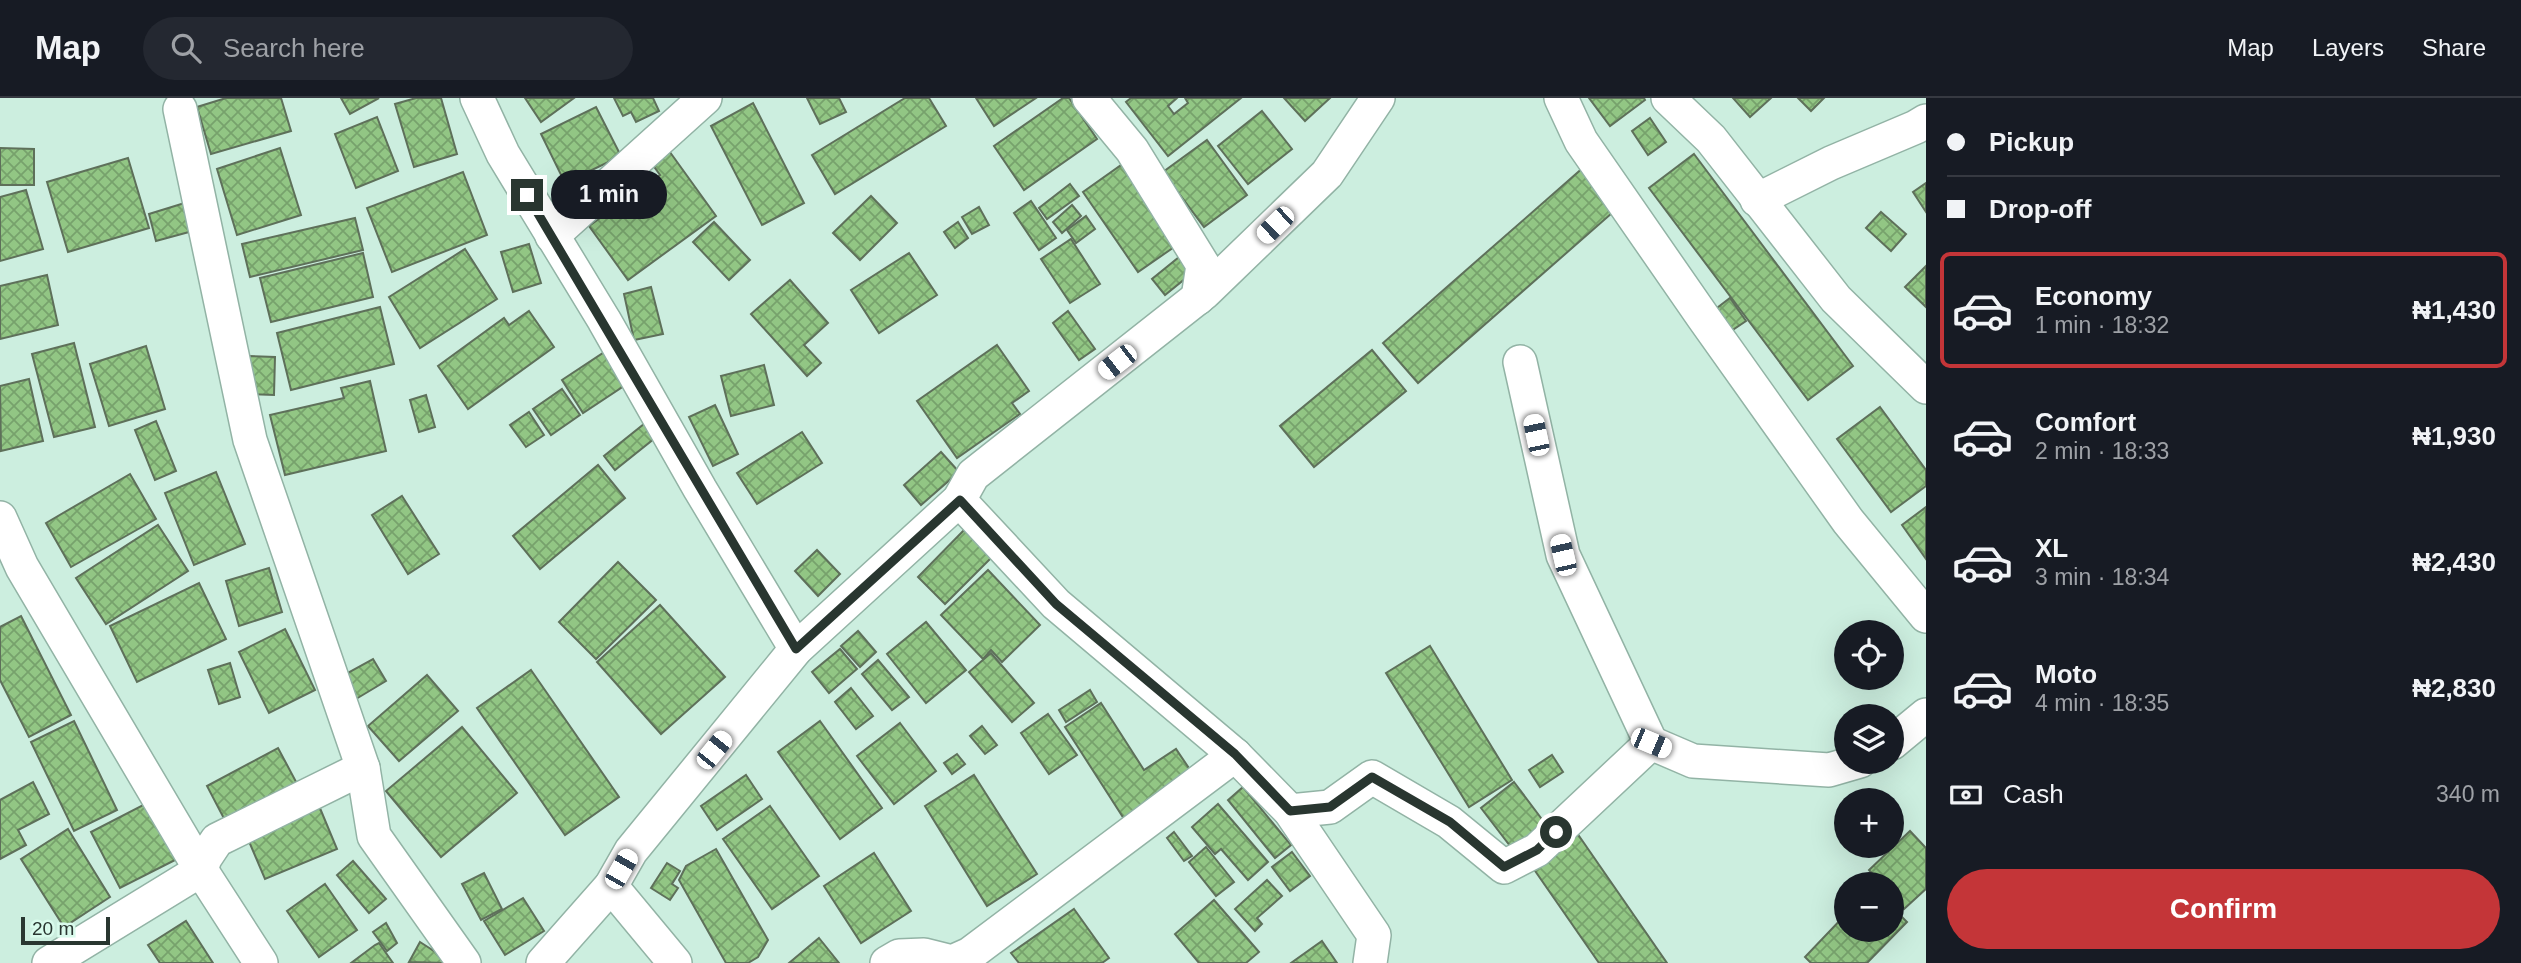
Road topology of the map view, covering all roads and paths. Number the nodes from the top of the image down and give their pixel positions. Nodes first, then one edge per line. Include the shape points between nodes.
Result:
1 (477, 98) edge
2 (705, 98) edge
3 (1089, 98) edge
4 (1378, 98) edge
5 (1561, 98) edge
6 (1668, 98) edge
7 (180, 109) dead end
8 (1926, 121) edge
9 (1758, 200) junction
10 (552, 236) junction
11 (1198, 298) junction
12 (1520, 362) dead end
13 (1920, 370) edge
14 (960, 500) junction
15 (0, 519) edge
16 (11, 573) edge
17 (1925, 613) edge
18 (796, 649) junction
19 (1926, 715) edge
20 (1904, 733) edge
21 (1651, 743) junction
22 (1235, 754) junction
23 (363, 768) junction
24 (1834, 769) edge
25 (1290, 811) junction
26 (201, 870) junction
27 (611, 886) junction
28 (49, 963) edge
29 (261, 963) edge
30 (464, 963) edge
31 (543, 963) edge
32 (675, 963) edge
33 (887, 963) edge
34 (1370, 963) edge

1 - 10 street
2 - 10 street
3 - 11 street via 1132,150 1203,264
4 - 11 street via 1327,174
5 - 17 street via 1581,141 1703,317 1848,521
6 - 9 street via 1711,139
7 - 23 street via 250,440
8 - 9 street
9 - 13 street via 1836,299
10 - 18 street
11 - 14 street via 973,475
12 - 21 street via 1563,555
14 - 18 street
14 - 22 street via 1056,604
15 - 16 street
16 - 26 street
18 - 27 street via 631,851
19 - 20 street
21 - 24 street via 1693,761
21 - 25 street via 1537,850 1504,867 1450,822 1372,777 1330,807
22 - 25 street
22 - 33 street via 970,954 952,962 924,955 899,956
23 - 26 street via 217,840
23 - 30 street via 374,836
25 - 34 street via 1374,935
26 - 28 street
26 - 29 street
27 - 31 street
27 - 32 street

